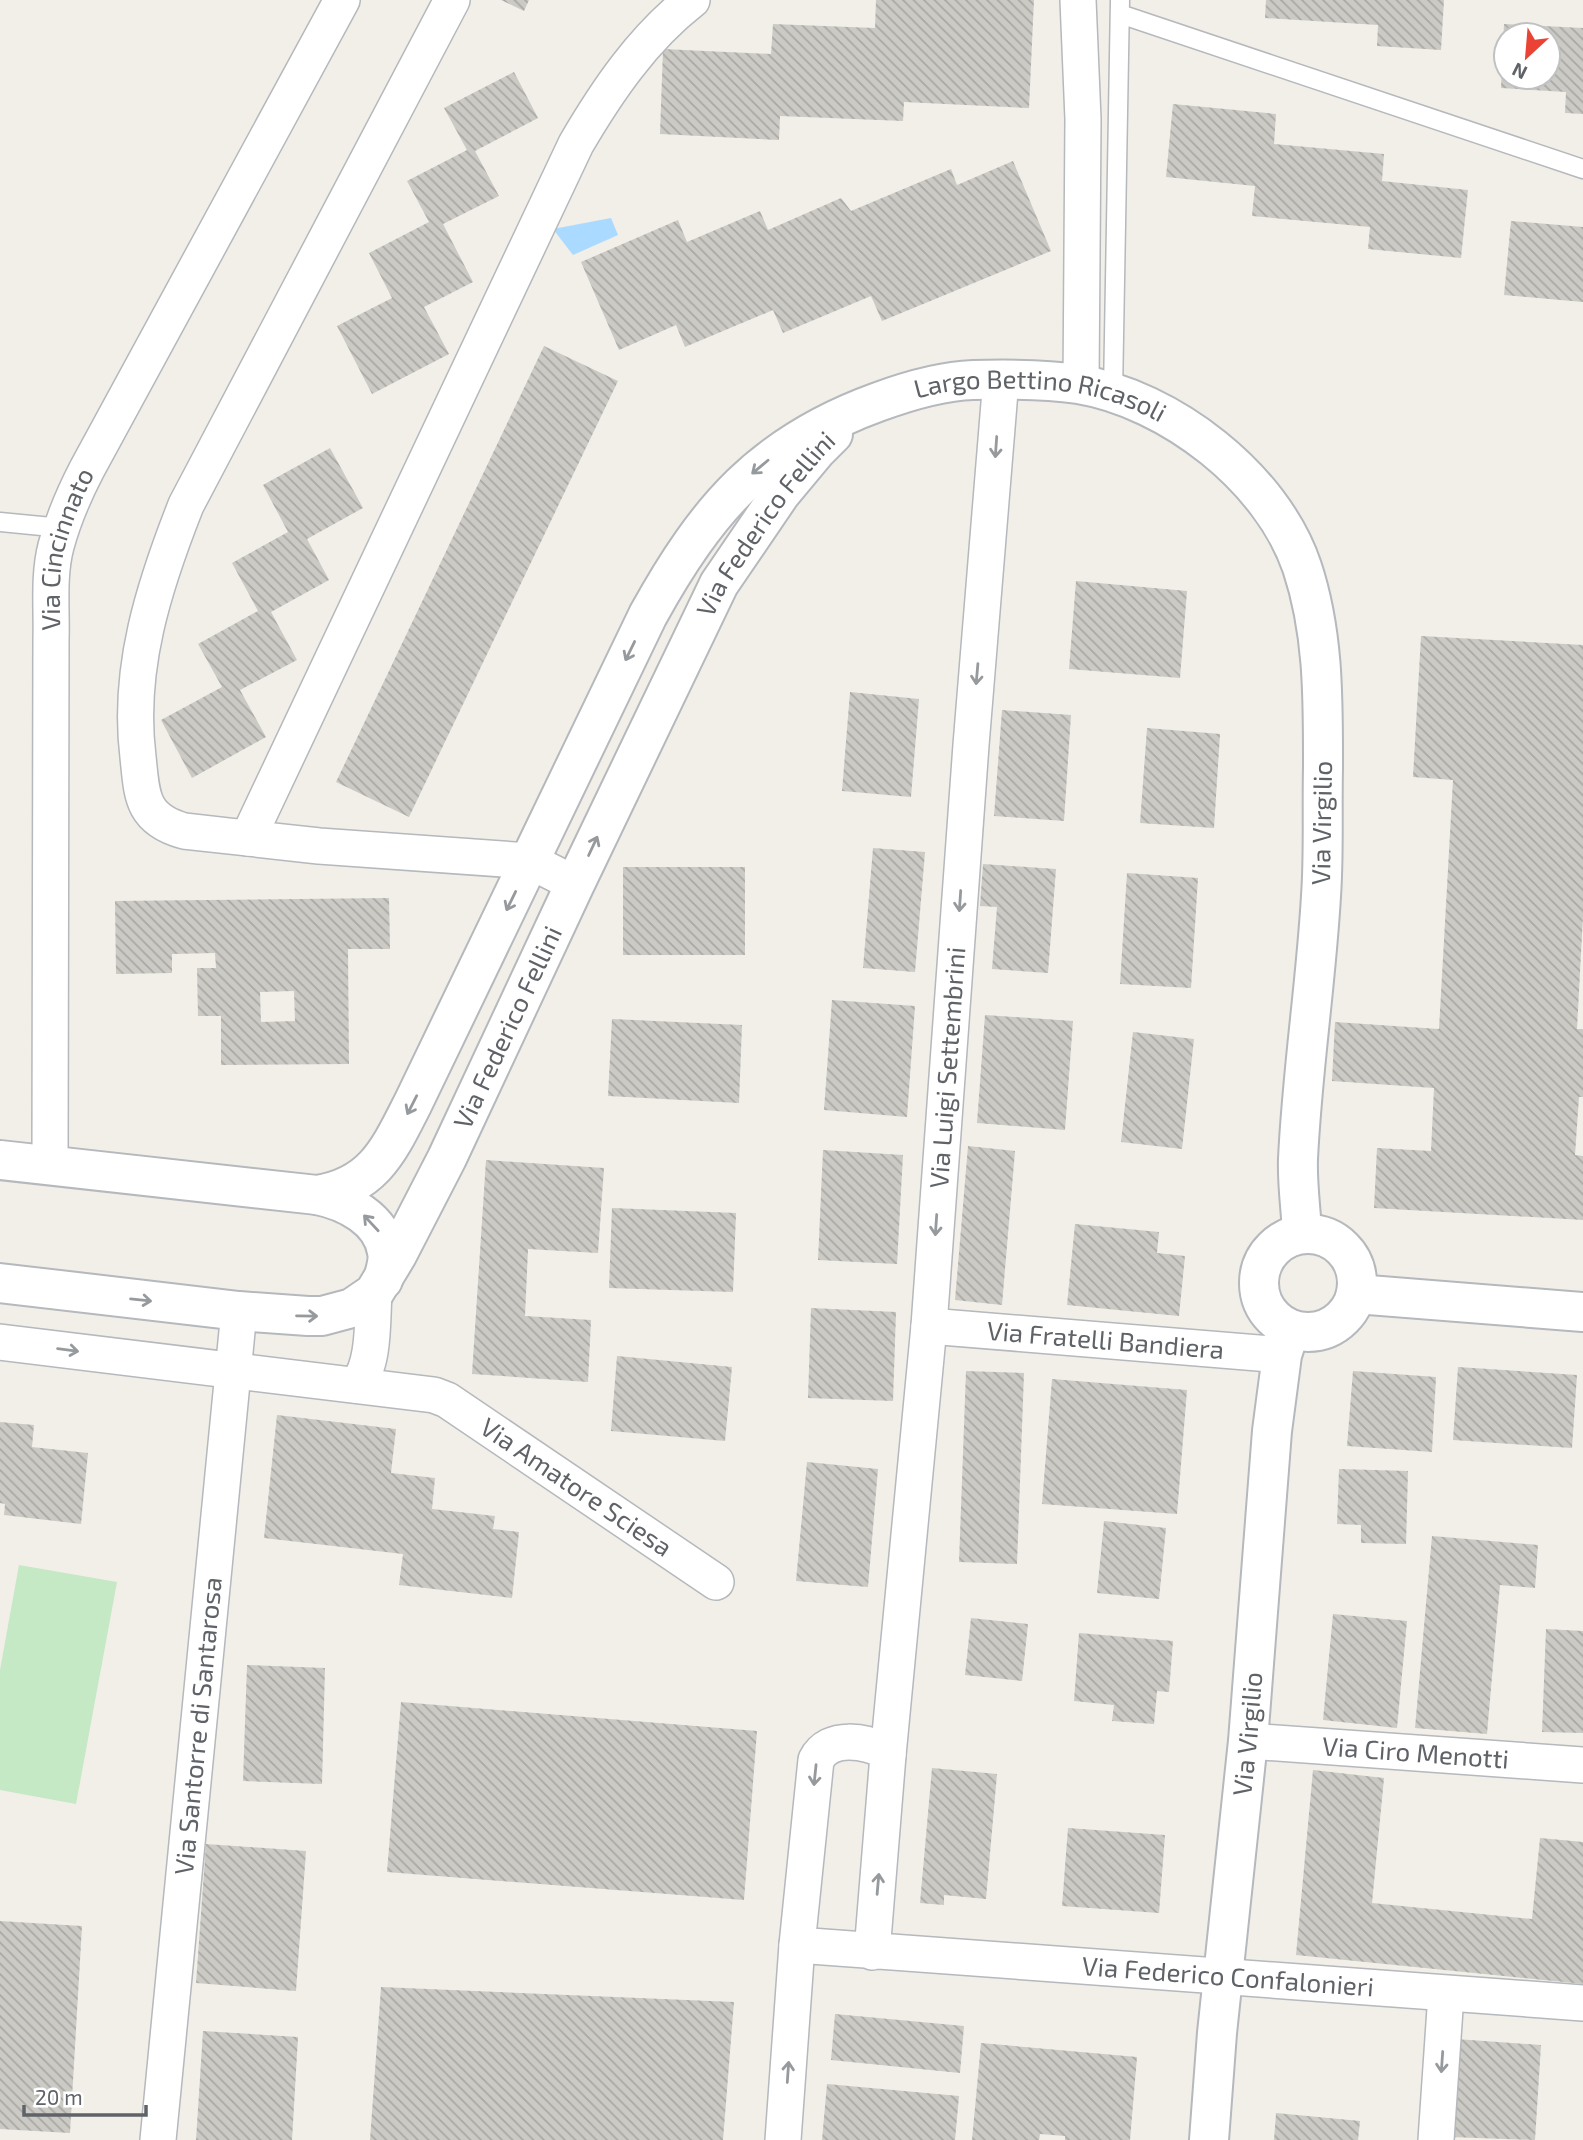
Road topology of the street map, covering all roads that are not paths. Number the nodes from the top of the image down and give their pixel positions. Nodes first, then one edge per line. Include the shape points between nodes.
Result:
1 (342, 0) edge
2 (452, 0) edge
3 (692, 0) edge
4 (1079, 0) edge
5 (1120, 7) edge
6 (1583, 169) edge
7 (1001, 379) junction
8 (1097, 389) junction
9 (861, 408) junction
10 (1211, 446) joint
11 (0, 522) edge
12 (62, 528) junction
13 (248, 838) junction
14 (530, 861) junction
15 (575, 884) junction
16 (0, 1160) edge
17 (50, 1165) junction
18 (317, 1195) junction
19 (1302, 1234) junction
20 (0, 1283) edge
21 (379, 1286) junction
22 (1356, 1294) junction
23 (239, 1311) junction
24 (1583, 1312) edge
25 (929, 1326) junction
26 (0, 1342) edge
27 (1286, 1342) junction
28 (232, 1368) junction
29 (356, 1385) junction
30 (716, 1581) dead end
31 (1248, 1741) junction
32 (888, 1755) junction
33 (1583, 1765) edge
34 (797, 1945) junction
35 (872, 1952) junction
36 (1224, 1975) junction
37 (1446, 1994) junction
38 (1583, 2003) edge
39 (158, 2140) edge
40 (783, 2140) edge
41 (1209, 2140) edge
42 (1436, 2140) edge

1 - 12 street, Via Cincinnato via 87,469
2 - 13 street via 186,505 147,619 137,670 134,723 147,807 173,828
3 - 13 street via 642,48 576,144
4 - 8 street
5 - 6 lane
5 - 8 lane
7 - 8 street, Largo Bettino Ricasoli
7 - 9 street, Largo Bettino Ricasoli via 928,387
7 -> 25 street, Via Luigi Settembrini
8 - 10 street, Largo Bettino Ricasoli via 1160,414
9 -> 14 street, Via Federico Fellini via 810,432 764,463 735,489 690,543 648,615
15 -> 9 street, Via Federico Fellini via 730,564 798,471
10 - 19 street, Via Virgilio via 1256,491 1292,542 1311,598 1320,655 1322,894 1298,1161
11 - 12 lane
12 - 17 street, Via Cincinnato via 53,562 51,640
13 - 14 street
14 - 15 street
14 -> 18 street, Via Federico Fellini via 383,1157 358,1182
15 - 21 street, Via Federico Fellini via 447,1158
16 - 17 street, Via Federico Fellini
17 - 18 street, Via Federico Fellini
21 -> 18 street via 388,1254 374,1225 357,1210
19 - 22 street via 1325,1237 1344,1250 1353,1263
19 - 27 street via 1272,1248 1258,1277 1265,1308
20 -> 23 street
23 -> 21 street via 322,1316 352,1308
21 - 29 street via 369,1360
22 - 24 street
22 - 27 street via 1350,1310 1338,1322
23 - 28 street, Via Santorre di Santarosa
25 - 27 street, Via Fratelli Bandiera
25 - 32 street, Via Luigi Settembrini
26 -> 28 street
27 - 31 street, Via Virgilio via 1272,1431
28 - 29 street
28 - 39 street, Via Santorre di Santarosa
29 - 30 street, Via Amatore Sciesa via 447,1400
31 - 33 street, Via Ciro Menotti
31 - 36 street, Via Virgilio
32 -> 34 street via 878,1747 845,1742 825,1747 816,1760
35 -> 32 street, Via Luigi Settembrini
34 - 35 street, Via Federico Confalonieri
40 -> 34 street
35 - 36 street, Via Federico Confalonieri
36 - 37 street, Via Federico Confalonieri
36 - 41 street, Via Virgilio
37 - 38 street, Via Federico Confalonieri
37 -> 42 street

